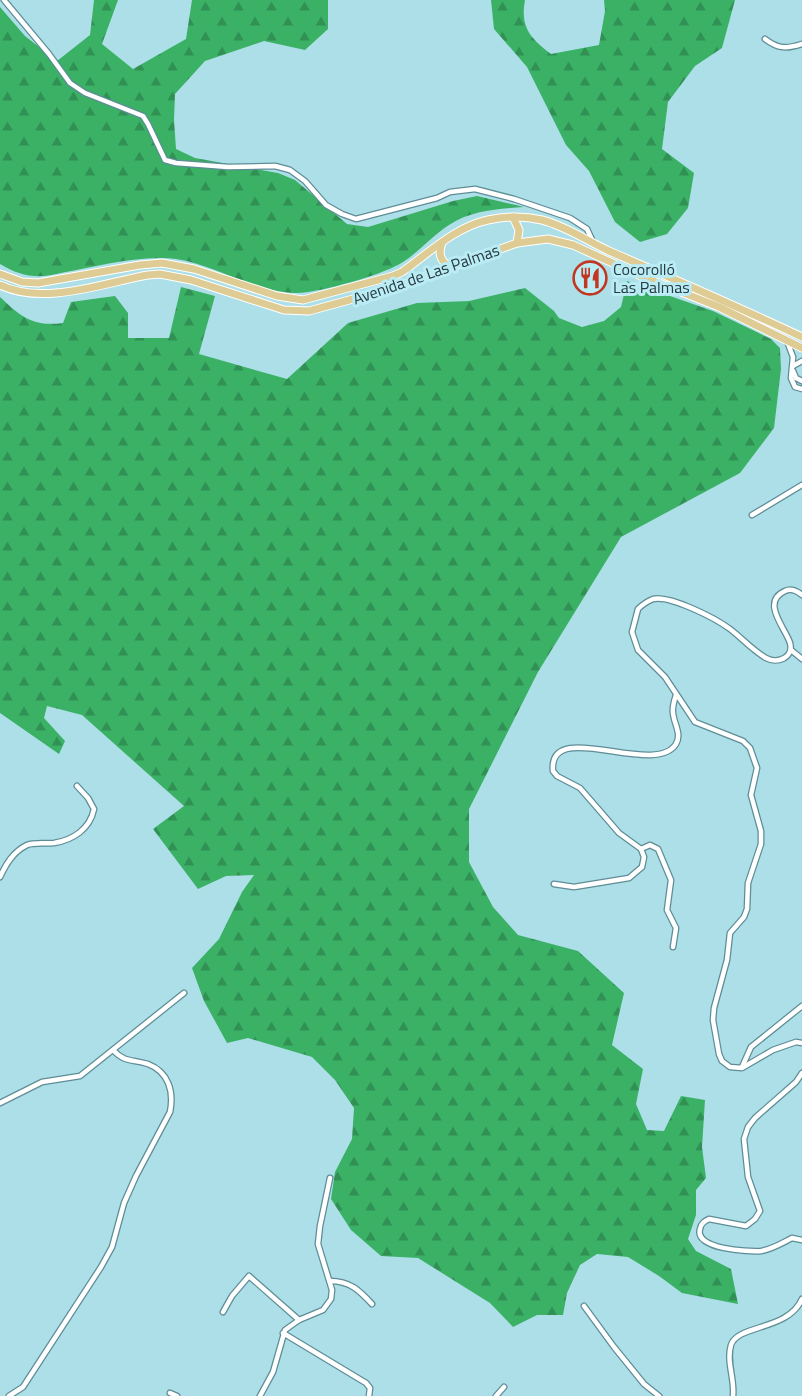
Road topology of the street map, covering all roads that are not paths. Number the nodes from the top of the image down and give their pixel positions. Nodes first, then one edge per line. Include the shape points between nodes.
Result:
1 (4, 0) edge
2 (765, 39) dead end
3 (802, 44) edge
4 (513, 217) junction
5 (442, 243) junction
6 (517, 243) junction
7 (594, 244) junction
8 (451, 267) junction
9 (0, 274) edge
10 (0, 285) edge
11 (802, 337) edge
12 (787, 341) junction
13 (802, 348) edge
14 (802, 360) edge
15 (793, 368) junction
16 (802, 381) edge
17 (802, 389) edge
18 (802, 485) edge
19 (752, 515) dead end
20 (802, 594) edge
21 (791, 650) junction
22 (802, 659) edge
23 (676, 695) junction
24 (77, 786) dead end
25 (641, 849) junction
26 (0, 877) edge
27 (554, 884) dead end
28 (673, 947) dead end
29 (184, 993) dead end
30 (802, 1006) edge
31 (802, 1043) edge
32 (113, 1050) junction
33 (742, 1068) junction
34 (802, 1073) edge
35 (0, 1103) edge
36 (330, 1178) dead end
37 (802, 1239) edge
38 (330, 1281) junction
39 (802, 1299) edge
40 (372, 1304) dead end
41 (584, 1306) dead end
42 (224, 1312) dead end
43 (299, 1320) junction
44 (283, 1334) junction
45 (504, 1387) dead end
46 (170, 1393) dead end
47 (9, 1396) edge
48 (177, 1396) edge
49 (260, 1396) edge
50 (369, 1396) edge
51 (496, 1396) edge
52 (659, 1396) edge
53 (733, 1396) edge

1 - 7 street via 70,83 142,116 165,160 290,170 326,205 356,219 450,192 475,189 570,218 587,229
2 - 3 street via 789,49
4 - 5 main road, Avenida de Las Palmas via 477,223
4 - 6 main road via 519,230
4 - 7 main road, Avenida de Las Palmas via 552,223
5 - 8 main road via 440,257
5 - 9 main road, Avenida de Las Palmas via 393,276 303,300 170,264 140,265 38,283
6 - 8 main road, Avenida de Las Palmas
6 - 12 main road, Avenida de Las Palmas via 548,239 573,245 719,306
7 - 11 main road, Avenida de Las Palmas
8 - 10 main road, Avenida de Las Palmas via 397,287 303,311 275,308 191,280 160,274 42,294 22,293
12 - 13 main road, Avenida de Las Palmas
12 - 15 street
14 - 15 street
15 - 16 street via 796,378
15 - 17 street via 793,385
18 - 19 street
20 - 21 street via 786,590 775,604
21 - 22 street
21 - 23 street via 783,660 767,659 729,628 669,599 651,599 638,609 632,632 634,640
23 - 25 street via 673,715 679,736 671,749 631,754 572,746 559,751 553,759 557,776 580,788 619,833
23 - 33 street via 695,722 743,741 757,768 751,795 761,844 748,883 747,909 730,933 713,1020 722,1061 730,1067
24 - 26 street via 94,809 82,830 68,840 29,844 8,860
25 - 27 street via 642,867 629,878 574,887
25 - 28 street via 650,845 658,849 672,880 667,910 676,928
29 - 32 street
30 - 33 street via 751,1047
31 - 33 street via 773,1050
32 - 35 street via 80,1076 42,1082
32 - 47 street via 122,1059 147,1064 162,1073 171,1089 170,1112 136,1176 112,1247 101,1267 23,1387
34 - 37 street via 755,1118 744,1139 747,1177 760,1211 755,1219 746,1226 709,1219 702,1223 699,1233 707,1244 760,1251 792,1238
36 - 38 street via 318,1244
38 - 40 street via 358,1288
38 - 43 street via 328,1305
39 - 53 street via 795,1311 780,1321 743,1333 734,1340 729,1356
41 - 52 street via 637,1375
42 - 43 street via 249,1276
43 - 44 street
44 - 49 street via 273,1372
44 - 50 street via 366,1383
45 - 51 street
46 - 48 street

